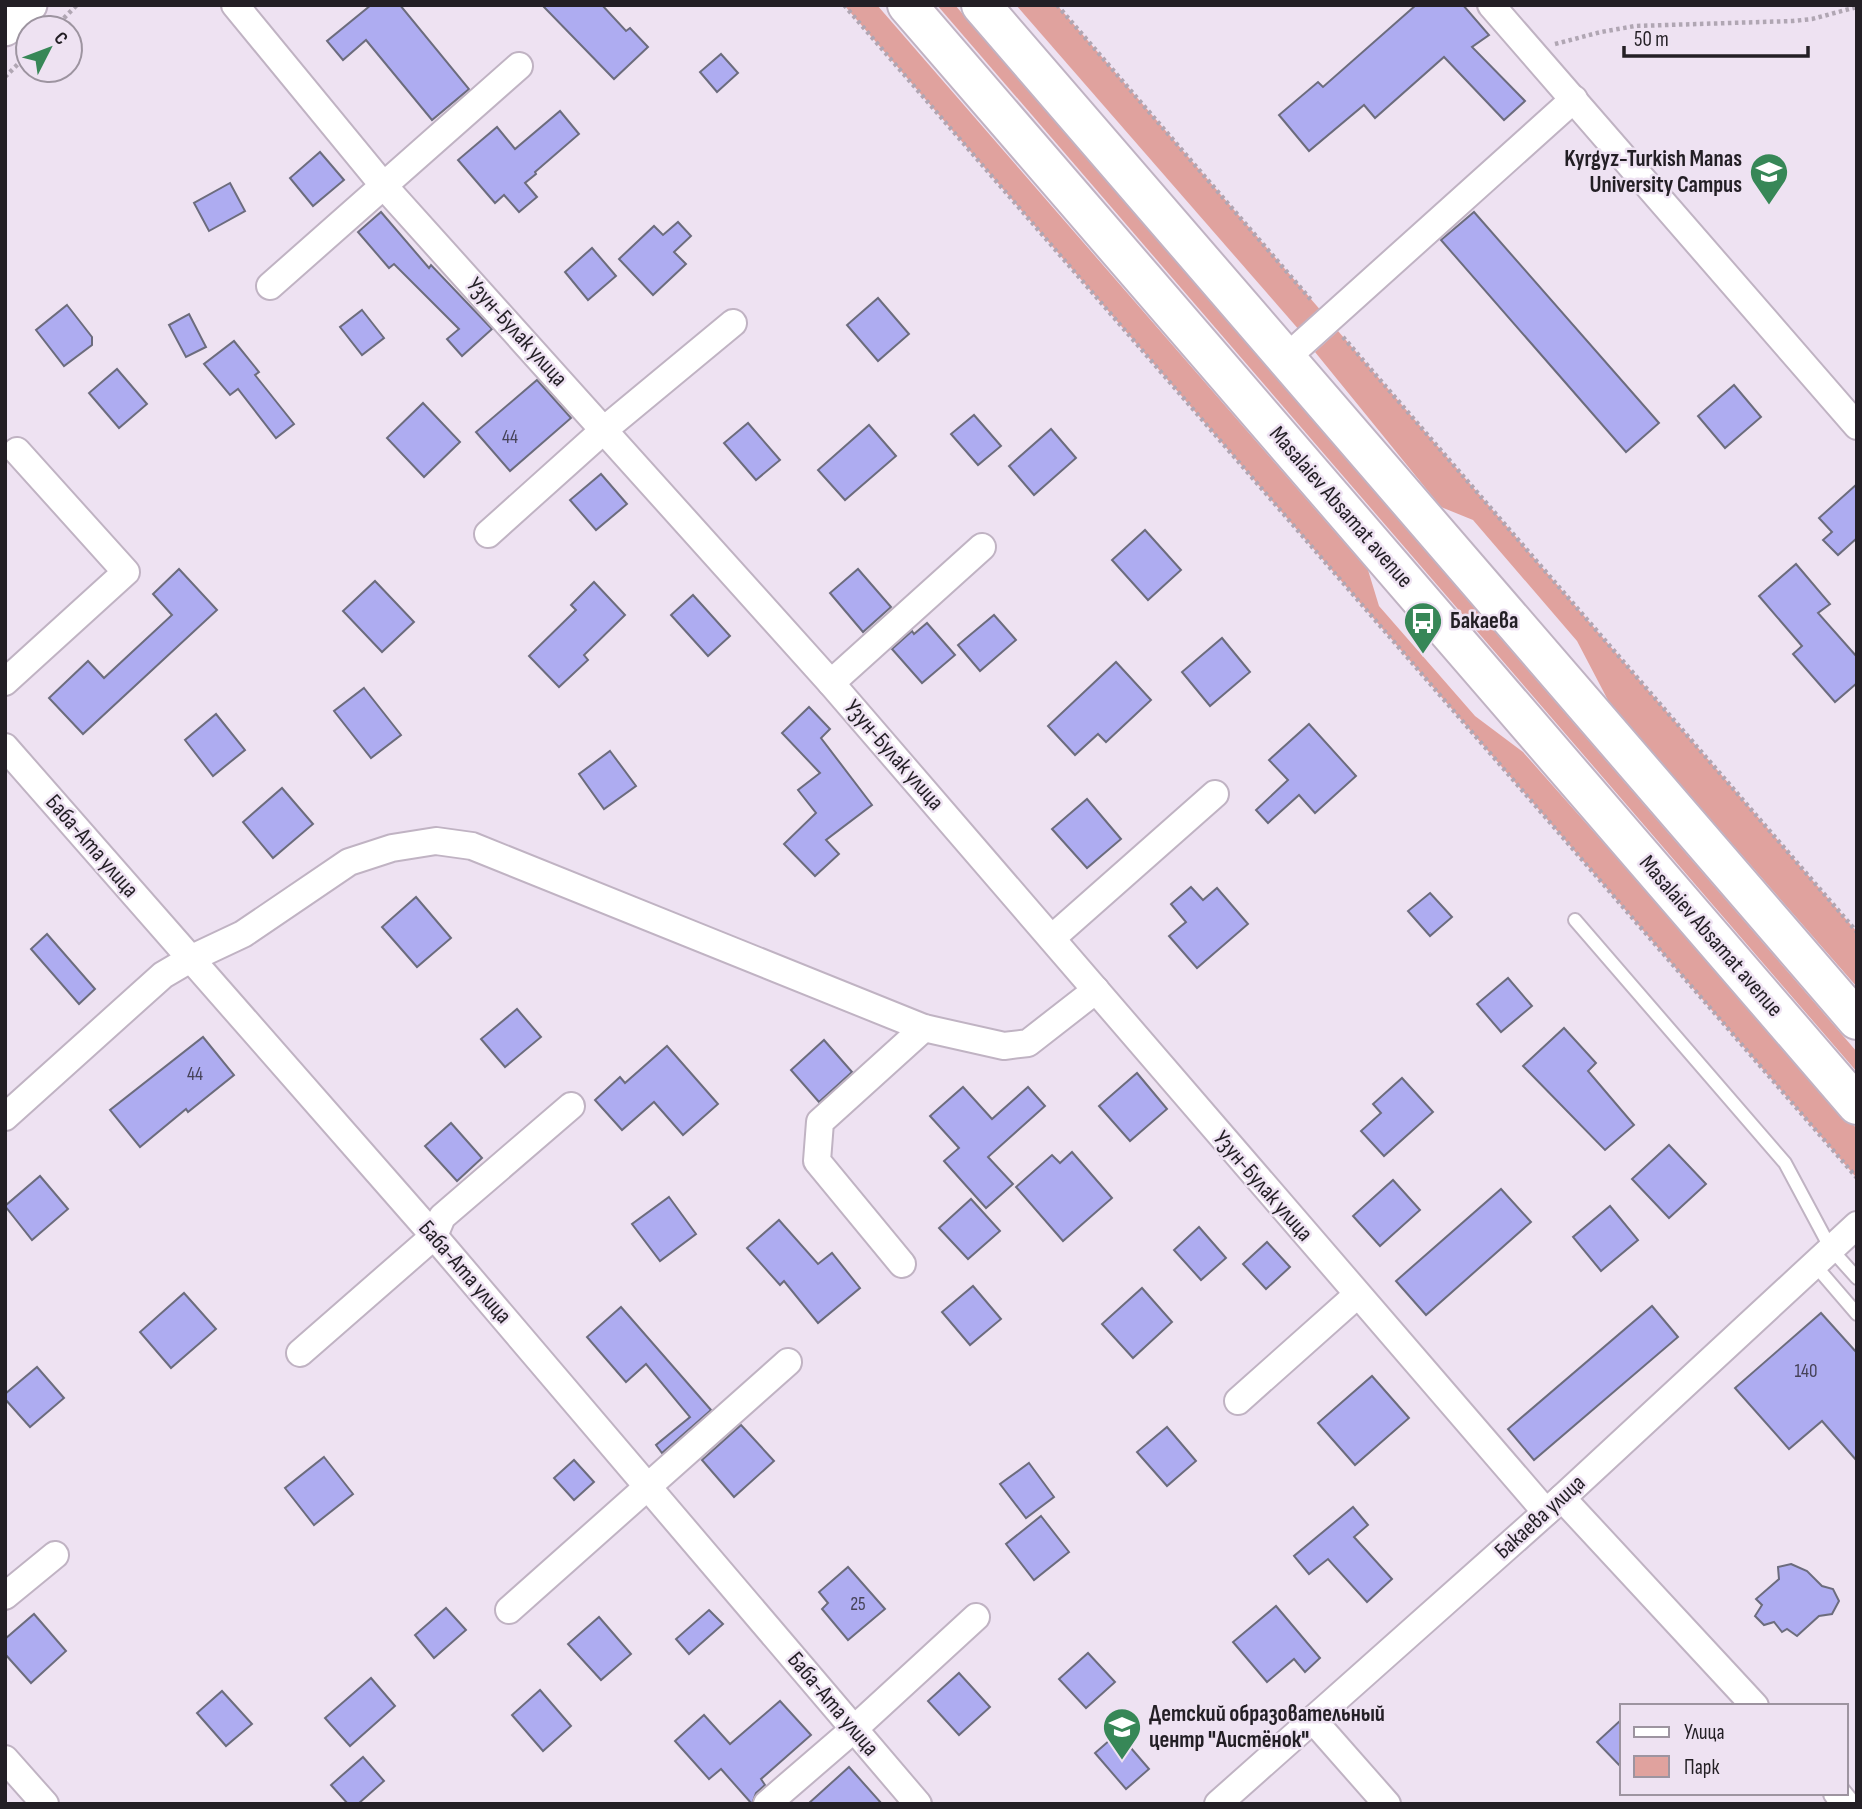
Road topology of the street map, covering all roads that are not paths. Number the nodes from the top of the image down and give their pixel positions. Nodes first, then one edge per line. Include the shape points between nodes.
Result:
1 (30, 5) edge
2 (235, 5) edge
3 (907, 5) edge
4 (981, 5) edge
5 (1491, 5) edge
6 (5, 29) edge
7 (519, 66) dead end
8 (1574, 99) junction
9 (383, 186) junction
10 (270, 286) dead end
11 (733, 323) dead end
12 (1286, 358) junction
13 (1857, 426) edge
14 (605, 429) junction
15 (17, 451) dead end
16 (488, 534) dead end
17 (982, 547) dead end
18 (5, 682) edge
19 (831, 683) junction
20 (5, 747) edge
21 (1215, 794) dead end
22 (1574, 920) dead end
23 (1052, 938) junction
24 (192, 958) junction
25 (1096, 989) junction
26 (1857, 1020) edge
27 (924, 1028) junction
28 (1857, 1105) edge
29 (571, 1106) dead end
30 (5, 1117) edge
31 (1857, 1225) edge
32 (434, 1236) junction
33 (1822, 1256) junction
34 (902, 1264) dead end
35 (1857, 1278) edge
36 (1357, 1295) junction
37 (1857, 1314) edge
38 (300, 1353) dead end
39 (788, 1362) dead end
40 (1238, 1401) dead end
41 (648, 1485) junction
42 (1554, 1505) junction
43 (55, 1555) dead end
44 (5, 1596) edge
45 (509, 1611) dead end
46 (976, 1617) dead end
47 (1753, 1704) edge
48 (1313, 1720) junction
49 (854, 1729) junction
50 (5, 1759) edge
51 (45, 1804) edge
52 (767, 1804) edge
53 (918, 1804) edge
54 (1219, 1804) edge
55 (1387, 1804) edge

1 - 6 street
2 - 9 street, Узун-Булак улица
3 - 28 main road, Masalaiev Absamat avenue
4 - 12 main road
5 - 8 street
7 - 9 street
8 - 12 street
8 - 13 street
9 - 10 street
9 - 14 street, Узун-Булак улица
11 - 14 street
12 - 26 main road
14 - 16 street
14 - 19 street, Узун-Булак улица
15 - 18 street via 126,572
17 - 19 street
19 - 23 street, Узун-Булак улица
20 - 24 street, Баба-Ата улица
21 - 23 street
22 - 33 lane via 1785,1163
23 - 25 street, Узун-Булак улица
24 - 27 street via 243,934 349,862 392,848 436,841 472,846
24 - 30 street via 163,975
24 - 32 street, Баба-Ата улица
25 - 27 street via 1028,1043 1004,1046
25 - 36 street, Узун-Булак улица
27 - 34 street via 820,1122 817,1161
29 - 32 street via 442,1217
31 - 33 street, Бакаева улица
32 - 38 street
32 - 41 street, Баба-Ата улица
33 - 35 lane
33 - 37 lane
33 - 42 street, Бакаева улица
36 - 40 street
36 - 42 street, Узун-Булак улица
39 - 41 street
41 - 45 street
41 - 49 street, Баба-Ата улица
42 - 47 street, Узун-Булак улица
42 - 48 street, Бакаева улица
43 - 44 street
46 - 49 street
48 - 54 street, Бакаева улица
48 - 55 street
49 - 52 street
49 - 53 street, Баба-Ата улица
50 - 51 street

